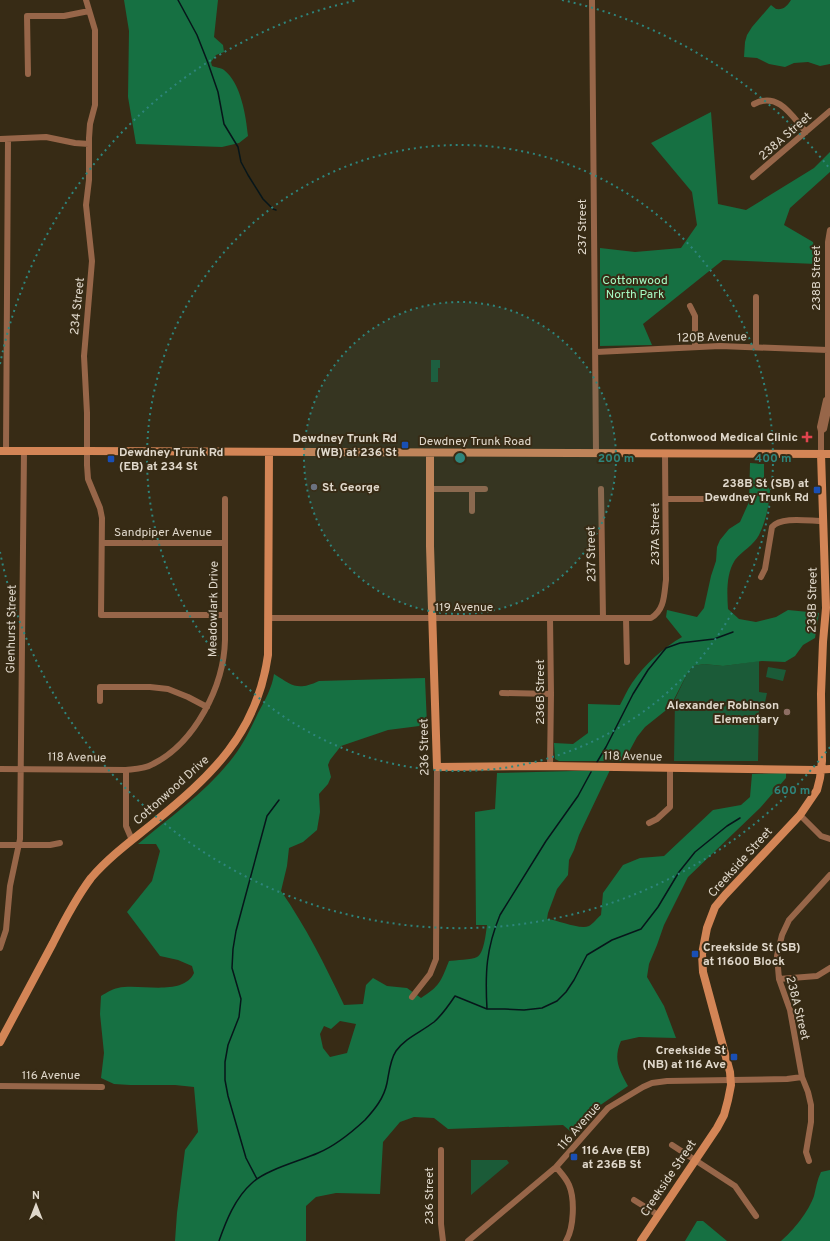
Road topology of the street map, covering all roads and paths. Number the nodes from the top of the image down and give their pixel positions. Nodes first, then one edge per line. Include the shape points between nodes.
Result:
1 (86, 0) edge
2 (592, 0) edge
3 (89, 11) junction
4 (28, 74) dead end
5 (754, 104) dead end
6 (830, 111) edge
7 (806, 132) junction
8 (0, 139) edge
9 (8, 139) junction
10 (89, 144) junction
11 (754, 177) dead end
12 (830, 230) edge
13 (756, 297) dead end
14 (690, 306) dead end
15 (695, 347) junction
16 (756, 347) junction
17 (828, 350) junction
18 (596, 352) junction
19 (829, 400) edge
20 (24, 451) junction
21 (87, 451) junction
22 (3, 452) edge
23 (269, 452) junction
24 (430, 453) junction
25 (596, 453) junction
26 (665, 453) junction
27 (821, 454) junction
28 (830, 454) edge
29 (430, 489) junction
30 (472, 489) junction
31 (485, 489) dead end
32 (601, 489) dead end
33 (225, 499) dead end
34 (666, 499) junction
35 (716, 500) dead end
36 (472, 510) dead end
37 (823, 521) junction
38 (102, 543) junction
39 (225, 543) junction
40 (761, 577) dead end
41 (828, 582) edge
42 (658, 614) joint
43 (225, 615) junction
44 (268, 618) junction
45 (433, 618) junction
46 (550, 618) junction
47 (603, 618) junction
48 (626, 618) junction
49 (826, 642) edge
50 (627, 662) dead end
51 (502, 693) dead end
52 (551, 694) junction
53 (100, 700) dead end
54 (207, 708) junction
55 (153, 765) joint
56 (550, 766) junction
57 (437, 767) junction
58 (670, 768) junction
59 (0, 769) edge
60 (20, 769) junction
61 (826, 769) edge
62 (126, 770) junction
63 (800, 815) junction
64 (649, 823) dead end
65 (830, 839) edge
66 (132, 840) junction
67 (60, 843) dead end
68 (0, 845) edge
69 (18, 846) junction
70 (830, 875) edge
71 (828, 882) edge
72 (0, 948) edge
73 (830, 968) edge
74 (779, 979) junction
75 (412, 997) dead end
76 (0, 1042) edge
77 (802, 1077) junction
78 (731, 1080) junction
79 (0, 1086) edge
80 (102, 1087) dead end
81 (672, 1145) dead end
82 (441, 1150) dead end
83 (695, 1161) junction
84 (809, 1161) dead end
85 (556, 1167) junction
86 (634, 1200) dead end
87 (658, 1215) junction
88 (756, 1216) dead end
89 (443, 1241) edge
90 (468, 1241) edge
91 (566, 1241) edge
92 (641, 1241) edge

1 - 3 street, 234 Street
2 - 18 street, 237 Street
3 - 4 street via 64,16 27,16
3 - 10 street, 234 Street via 94,30 95,105 90,124
5 - 7 street via 761,100 773,100 782,105
6 - 7 street, 238A Street
7 - 11 street, 238A Street
8 - 9 street
9 - 10 street via 46,137
9 - 22 street
10 - 21 street, 234 Street via 86,211 92,261 84,356
12 - 17 street, 238B Street
13 - 16 street
14 - 15 street via 695,316
15 - 16 street, 120B Avenue
15 - 18 street, 120B Avenue
16 - 17 street, 120B Avenue
17 - 19 street, 238B Street
18 - 25 street, 237 Street
19 - 27 street, 238B Street via 826,400 819,428
20 - 21 street, Dewdney Trunk Road
20 - 22 street, Dewdney Trunk Road
20 - 60 street, Glenhurst Street
21 - 23 street, Dewdney Trunk Road
21 - 38 street, 234 Street via 88,479 101,513
23 - 24 street, Dewdney Trunk Road
23 - 44 street, Cottonwood Drive
24 - 25 street, Dewdney Trunk Road
24 - 29 street, 236 Street
25 - 26 street, Dewdney Trunk Road
26 - 27 street, Dewdney Trunk Road
26 - 34 street, 237A Street
27 - 28 street, Dewdney Trunk Road
27 - 37 street, 238B Street
29 - 30 street
29 - 45 street, 236 Street
30 - 31 street
30 - 36 street
32 - 47 street, 237 Street
33 - 39 street, Meadowlark Drive
34 - 35 street
34 - 42 street, 237A Street via 666,580 664,600
37 - 40 street via 783,520 775,523
37 - 41 street, 238B Street
38 - 39 street, Sandpiper Avenue
38 - 43 street, 234 Street via 101,615
39 - 43 street, Meadowlark Drive
41 - 49 street, 238B Street
42 - 48 street, 119 Avenue via 651,618
43 - 54 street, Meadowlark Drive via 222,669
44 - 45 street, 119 Avenue
44 - 66 street, Cottonwood Drive via 265,674 243,731 226,755 202,781
45 - 46 street, 119 Avenue
45 - 57 street, 236 Street
46 - 47 street, 119 Avenue
46 - 52 street, 236B Street
47 - 48 street, 119 Avenue
48 - 50 street
49 - 61 street, 238B Street via 821,694
51 - 52 street
52 - 56 street, 236B Street
53 - 54 street via 100,687 150,686 175,691
54 - 55 street, Meadowlark Drive via 177,747
55 - 62 street, 118 Avenue
56 - 57 street, 118 Avenue
56 - 58 street, 118 Avenue
57 - 75 street, 236 Street via 436,959 430,974
58 - 61 street, 118 Avenue
58 - 64 street via 670,807 658,819
59 - 60 street, 118 Avenue
60 - 62 street, 118 Avenue
60 - 69 street, Glenhurst Street
61 - 63 street, Creekside Street via 817,790
62 - 66 street via 126,826
63 - 65 street via 821,836
63 - 78 street, Creekside Street via 715,907 707,928 702,954 703,972 730,1068
66 - 76 street, Cottonwood Drive via 106,862 89,881 66,918
67 - 69 street
68 - 69 street
69 - 72 street, Glenhurst Street via 10,886 6,930
70 - 71 street, 238A Street
71 - 74 street, 238A Street via 789,920 777,956
73 - 74 street via 817,976
74 - 77 street, 238A Street via 790,1010
77 - 78 street, 116 Avenue
77 - 84 street, 238A Street via 811,1106 806,1152
78 - 83 street, Creekside Street via 724,1114
78 - 85 street, 116 Avenue via 652,1083 605,1111
79 - 80 street, 116 Avenue
81 - 83 street
82 - 89 street, 236 Street
83 - 87 street, Creekside Street
83 - 88 street via 735,1186
85 - 90 street, 116 Avenue
85 - 91 street via 568,1182 572,1195 572,1223
86 - 87 street
87 - 92 street, Creekside Street

